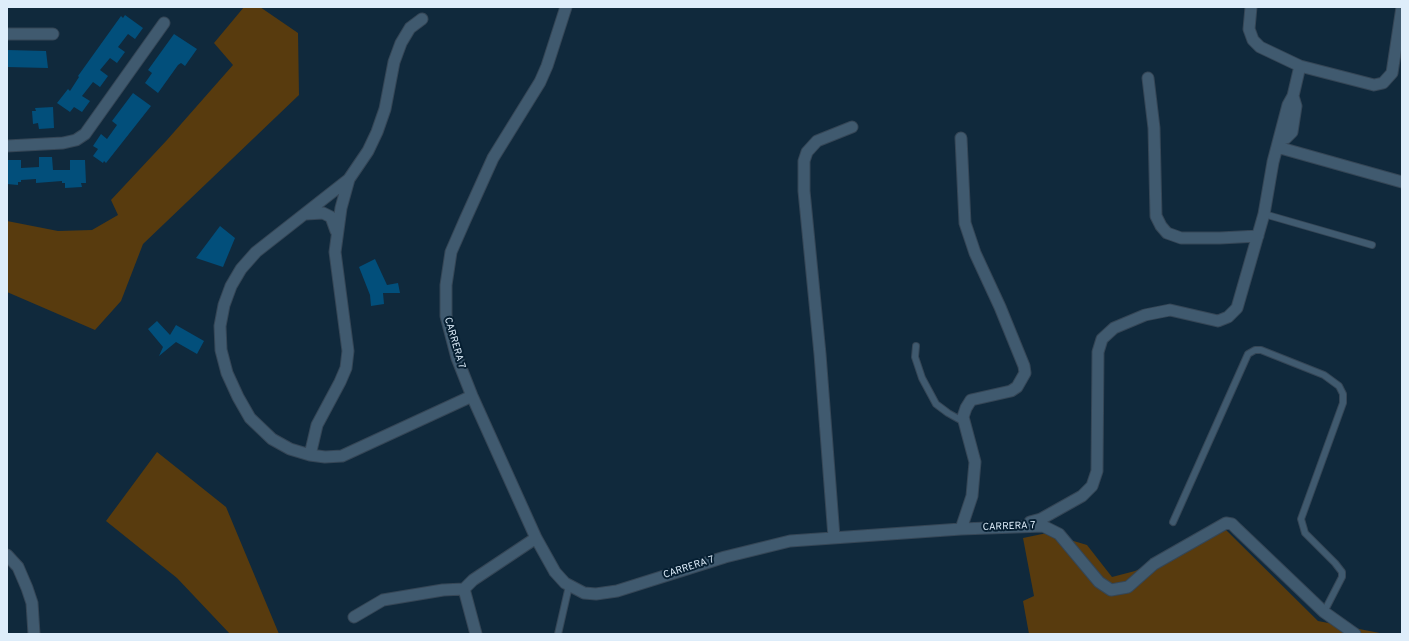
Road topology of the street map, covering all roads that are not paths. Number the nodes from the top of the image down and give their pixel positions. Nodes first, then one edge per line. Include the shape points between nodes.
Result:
1 (566, 7) edge
2 (1251, 7) edge
3 (1402, 7) edge
4 (422, 19) dead end
5 (164, 23) dead end
6 (7, 34) edge
7 (53, 34) dead end
8 (1300, 66) junction
9 (1148, 78) dead end
10 (852, 127) dead end
11 (961, 138) dead end
12 (1278, 143) junction
13 (7, 146) edge
14 (349, 179) junction
15 (1402, 182) edge
16 (306, 214) junction
17 (1264, 214) junction
18 (337, 232) junction
19 (1258, 236) junction
20 (1372, 245) dead end
21 (916, 346) dead end
22 (472, 396) junction
23 (965, 422) junction
24 (310, 455) junction
25 (1173, 522) dead end
26 (1015, 526) junction
27 (961, 529) junction
28 (834, 537) junction
29 (536, 538) junction
30 (7, 555) edge
31 (569, 586) junction
32 (464, 589) junction
33 (1324, 612) junction
34 (354, 617) dead end
35 (34, 634) edge
36 (476, 634) edge
37 (558, 634) edge
38 (1355, 634) edge

1 - 22 street, CARRERA 7 via 540,82 493,158 451,252 446,285 446,316 457,358
2 - 8 street via 1248,29 1253,40 1260,47
3 - 8 street via 1392,73 1383,83 1370,85
4 - 14 street via 410,28 401,44 394,62 385,109 377,132
5 - 13 street via 85,134 76,140 63,143
6 - 7 street
8 - 12 street via 1294,96 1296,106 1292,132
9 - 19 street via 1154,128 1156,216 1161,226 1168,233 1181,238
10 - 28 street via 817,141 807,152 804,161 804,191
11 - 23 street via 965,223 1025,373 1017,387 1011,391 971,400 966,408
12 - 15 street
12 - 17 street
14 - 16 street
14 - 18 street
16 - 18 street via 323,212 331,217
16 - 24 street via 256,252 241,269 224,305 220,326 221,350 227,373 250,418 272,439 290,449
17 - 19 street
17 - 20 lane
18 - 24 street via 335,252 348,351 346,368 317,425
19 - 26 street via 1237,308 1228,317 1218,320 1170,310 1145,315 1114,328 1102,339 1098,352 1097,470 1092,486 1082,496 1041,519
21 - 23 lane via 915,357 919,371 936,404
22 - 24 street via 342,456
22 - 29 street, CARRERA 7
23 - 27 street via 975,462 972,496
25 - 33 lane via 1248,354 1262,350 1324,375 1339,386 1343,394 1343,403 1301,519 1305,533 1342,572 1342,577
26 - 27 street, CARRERA 7
26 - 33 street, CARRERA 7 via 1043,526 1059,534 1099,582 1111,590 1128,586 1167,556 1219,526 1232,524
27 - 28 street, CARRERA 7
28 - 31 street, CARRERA 7 via 759,547 617,591 584,593
29 - 31 street, CARRERA 7 via 555,572
29 - 32 street via 473,580
30 - 35 street via 18,567 27,588 34,618
31 - 37 lane
32 - 34 street via 383,600
32 - 36 street
33 - 38 street, CARRERA 7

